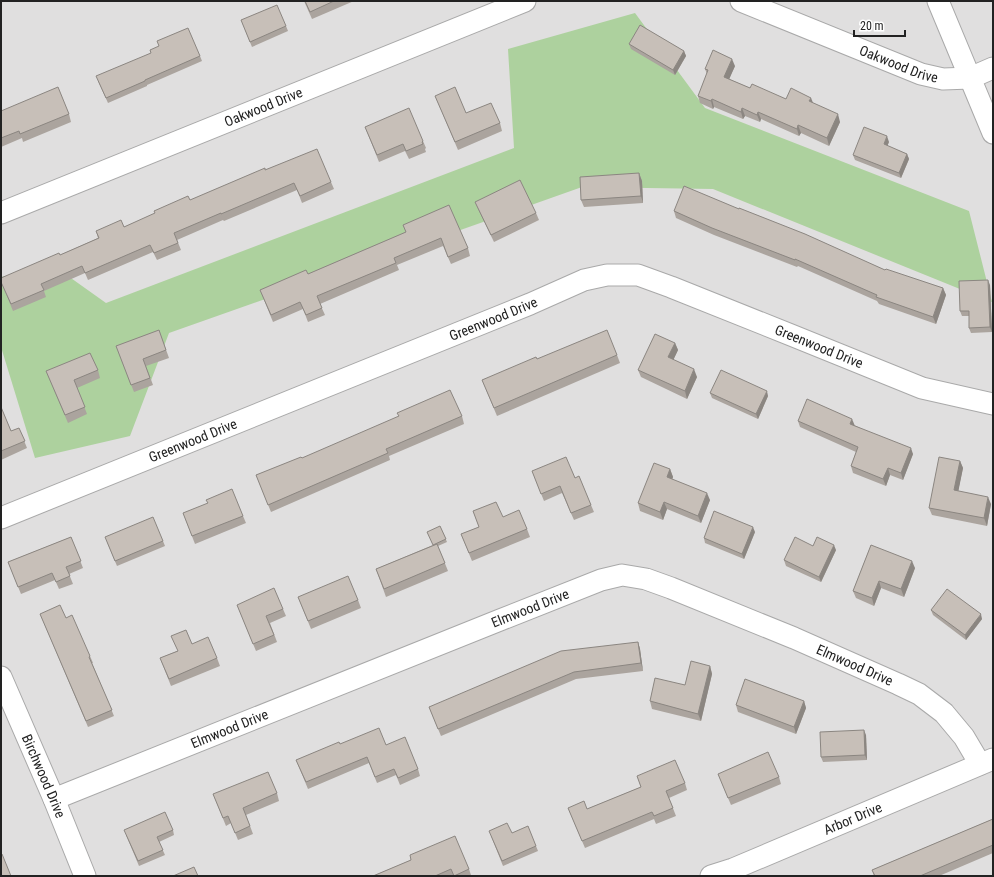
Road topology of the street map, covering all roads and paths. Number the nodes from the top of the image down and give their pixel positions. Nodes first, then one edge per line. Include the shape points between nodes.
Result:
1 (525, 1) edge
2 (741, 1) edge
3 (938, 1) edge
4 (993, 68) edge
5 (970, 78) junction
6 (993, 133) edge
7 (1, 213) edge
8 (993, 404) edge
9 (1, 518) edge
10 (1, 677) edge
11 (986, 762) edge
12 (54, 799) junction
13 (85, 876) edge
14 (711, 876) edge

1 - 7 street, Oakwood Drive
2 - 5 street, Oakwood Drive via 921,74 943,79
3 - 5 street
4 - 5 street, Oakwood Drive
5 - 6 street
8 - 9 street, Greenwood Drive via 922,388 638,275 607,275 584,280
10 - 12 street, Birchwood Drive
11 - 12 street, Elmwood Drive via 944,713 918,694 794,638 678,591 646,579 622,575 601,580
11 - 14 street, Arbor Drive
12 - 13 street, Birchwood Drive

